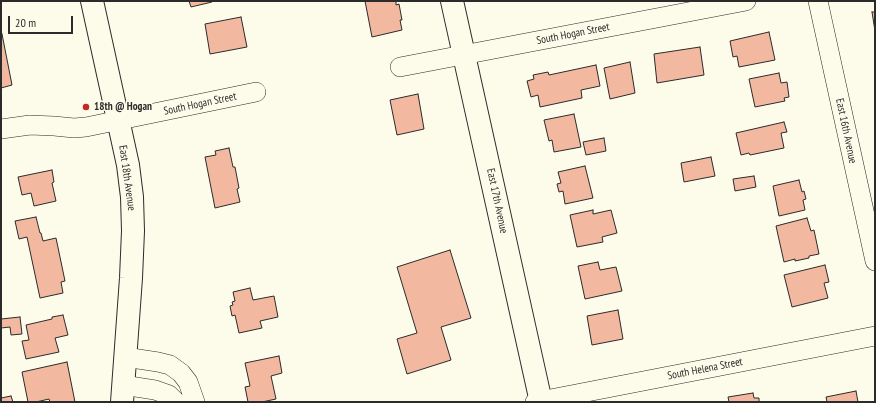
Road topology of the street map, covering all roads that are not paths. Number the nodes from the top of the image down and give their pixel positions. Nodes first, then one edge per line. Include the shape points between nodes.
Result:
1 (92, 1) edge
2 (452, 1) edge
3 (746, 1) edge
4 (818, 1) edge
5 (464, 54) junction
6 (400, 67) dead end
7 (256, 92) dead end
8 (118, 120) junction
9 (1, 129) edge
10 (875, 261) edge
11 (875, 336) edge
12 (125, 357) junction
13 (122, 394) edge
14 (176, 402) edge
15 (196, 402) edge
16 (539, 402) edge

1 - 8 street, East 18th Avenue
2 - 5 street, East 17th Avenue
3 - 5 street, South Hogan Street
4 - 10 street, East 16th Avenue
5 - 6 street, South Hogan Street
5 - 16 street, East 17th Avenue
7 - 8 street, South Hogan Street
8 - 9 street, South Hogan Street via 74,128 30,125
8 - 12 street, East 18th Avenue via 132,197 133,231
11 - 16 street, South Helena Street
12 - 13 street, East 18th Avenue
12 - 15 street via 170,365 188,382
13 - 14 street, East 18th Avenue via 155,390 169,395

